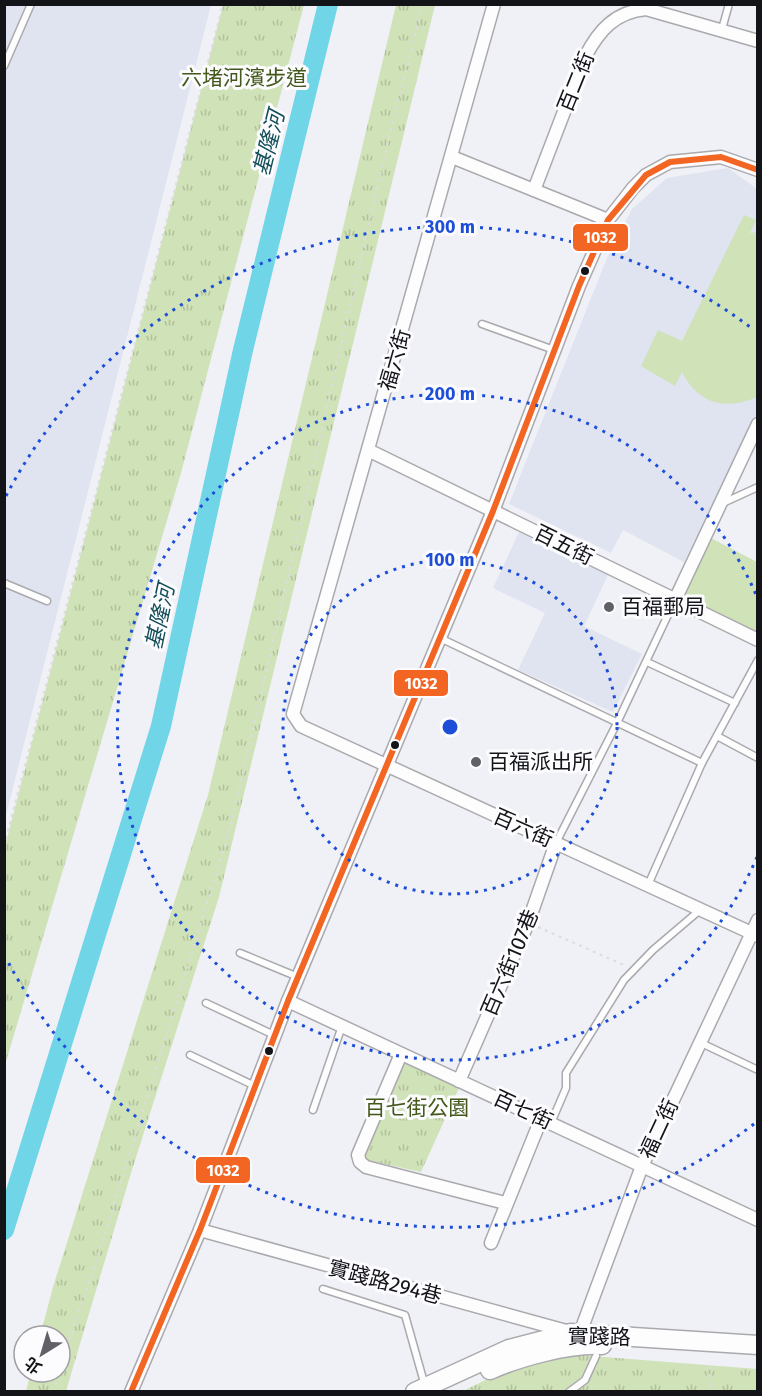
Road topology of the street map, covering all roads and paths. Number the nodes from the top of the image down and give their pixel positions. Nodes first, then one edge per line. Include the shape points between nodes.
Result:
1 (31, 4) edge
2 (223, 4) edge
3 (423, 4) edge
4 (494, 4) edge
5 (729, 4) edge
6 (722, 29) junction
7 (758, 41) edge
8 (4, 66) edge
9 (452, 157) junction
10 (758, 170) edge
11 (534, 190) junction
12 (608, 220) junction
13 (482, 324) dead end
14 (555, 350) junction
15 (758, 424) edge
16 (370, 451) junction
17 (758, 487) edge
18 (717, 505) junction
19 (493, 511) junction
20 (4, 583) edge
21 (675, 600) junction
22 (47, 601) dead end
23 (440, 638) junction
24 (758, 640) edge
25 (758, 660) edge
26 (647, 662) junction
27 (735, 703) junction
28 (293, 714) joint
29 (617, 723) junction
30 (717, 736) junction
31 (758, 758) edge
32 (702, 763) junction
33 (385, 765) junction
34 (556, 843) junction
35 (4, 846) edge
36 (648, 886) junction
37 (700, 910) junction
38 (758, 920) edge
39 (528, 923) junction
40 (754, 934) edge
41 (240, 953) dead end
42 (634, 969) junction
43 (298, 977) junction
44 (288, 1001) junction
45 (206, 1004) dead end
46 (342, 1026) junction
47 (274, 1035) junction
48 (699, 1042) junction
49 (401, 1054) junction
50 (190, 1055) dead end
51 (758, 1070) edge
52 (459, 1081) junction
53 (255, 1086) junction
54 (313, 1110) dead end
55 (546, 1121) junction
56 (642, 1166) junction
57 (505, 1203) junction
58 (758, 1220) edge
59 (200, 1230) junction
60 (491, 1243) dead end
61 (323, 1289) dead end
62 (72, 1334) edge
63 (583, 1341) junction
64 (758, 1345) edge
65 (758, 1355) edge
66 (710, 1362) dead end
67 (709, 1385) junction
68 (423, 1390) edge
69 (131, 1392) edge
70 (444, 1392) edge
71 (569, 1392) edge
72 (709, 1392) edge
73 (718, 1392) edge

1 - 8 lane
2 - 35 path
3 - 62 path via 231,825
4 - 9 street, 福六街
5 - 6 lane
6 - 7 street, 百二街
6 - 11 street, 百二街 via 646,9 629,11 608,24 585,57
9 - 11 street
9 - 16 street, 福六街
10 - 12 street via 721,157 658,167 633,188
11 - 12 street
12 - 14 street
13 - 14 lane
14 - 19 street
15 - 18 street
16 - 19 street, 百五街
16 - 28 street, 福六街
17 - 18 lane
18 - 21 street
19 - 21 street, 百五街
19 - 23 street
20 - 22 lane
21 - 24 street, 百五街
21 - 26 lane
23 - 29 lane
23 - 33 street
25 - 27 lane
26 - 27 lane
26 - 29 lane
27 - 30 lane
28 - 33 street, 百六街 via 301,726
29 - 32 lane
29 - 34 lane
30 - 31 lane
30 - 32 lane
32 - 36 lane
33 - 34 street, 百六街
33 - 43 street
34 - 36 street, 百六街
34 - 39 street, 百六街107巷
36 - 37 street, 百六街
37 - 40 street, 百六街
37 - 42 lane
38 - 40 street, 福二街
39 - 42 path
39 - 52 street, 百六街107巷
40 - 48 street, 福二街
41 - 43 lane
42 - 55 lane via 566,1073 566,1088
43 - 44 street
44 - 46 street, 百七街
44 - 47 street
45 - 47 lane
46 - 49 street, 百七街
46 - 54 lane
47 - 53 street
48 - 51 lane
48 - 56 street, 福二街
49 - 52 street, 百七街
49 - 57 street via 358,1155 360,1162 366,1167
50 - 53 lane
52 - 55 street, 百七街
53 - 59 street
55 - 56 street, 百七街
55 - 57 street
56 - 58 street, 百七街
56 - 63 street, 福二街
57 - 60 street
59 - 63 street, 實踐路294巷
59 - 69 street
61 - 68 lane via 405,1315
63 - 64 street, 實踐路
63 - 65 street, 實踐路
63 - 68 street, 實踐路 via 509,1349
63 - 70 street, 實踐路 via 504,1363
63 - 71 lane via 585,1380
66 - 67 path
67 - 72 path
67 - 73 path

